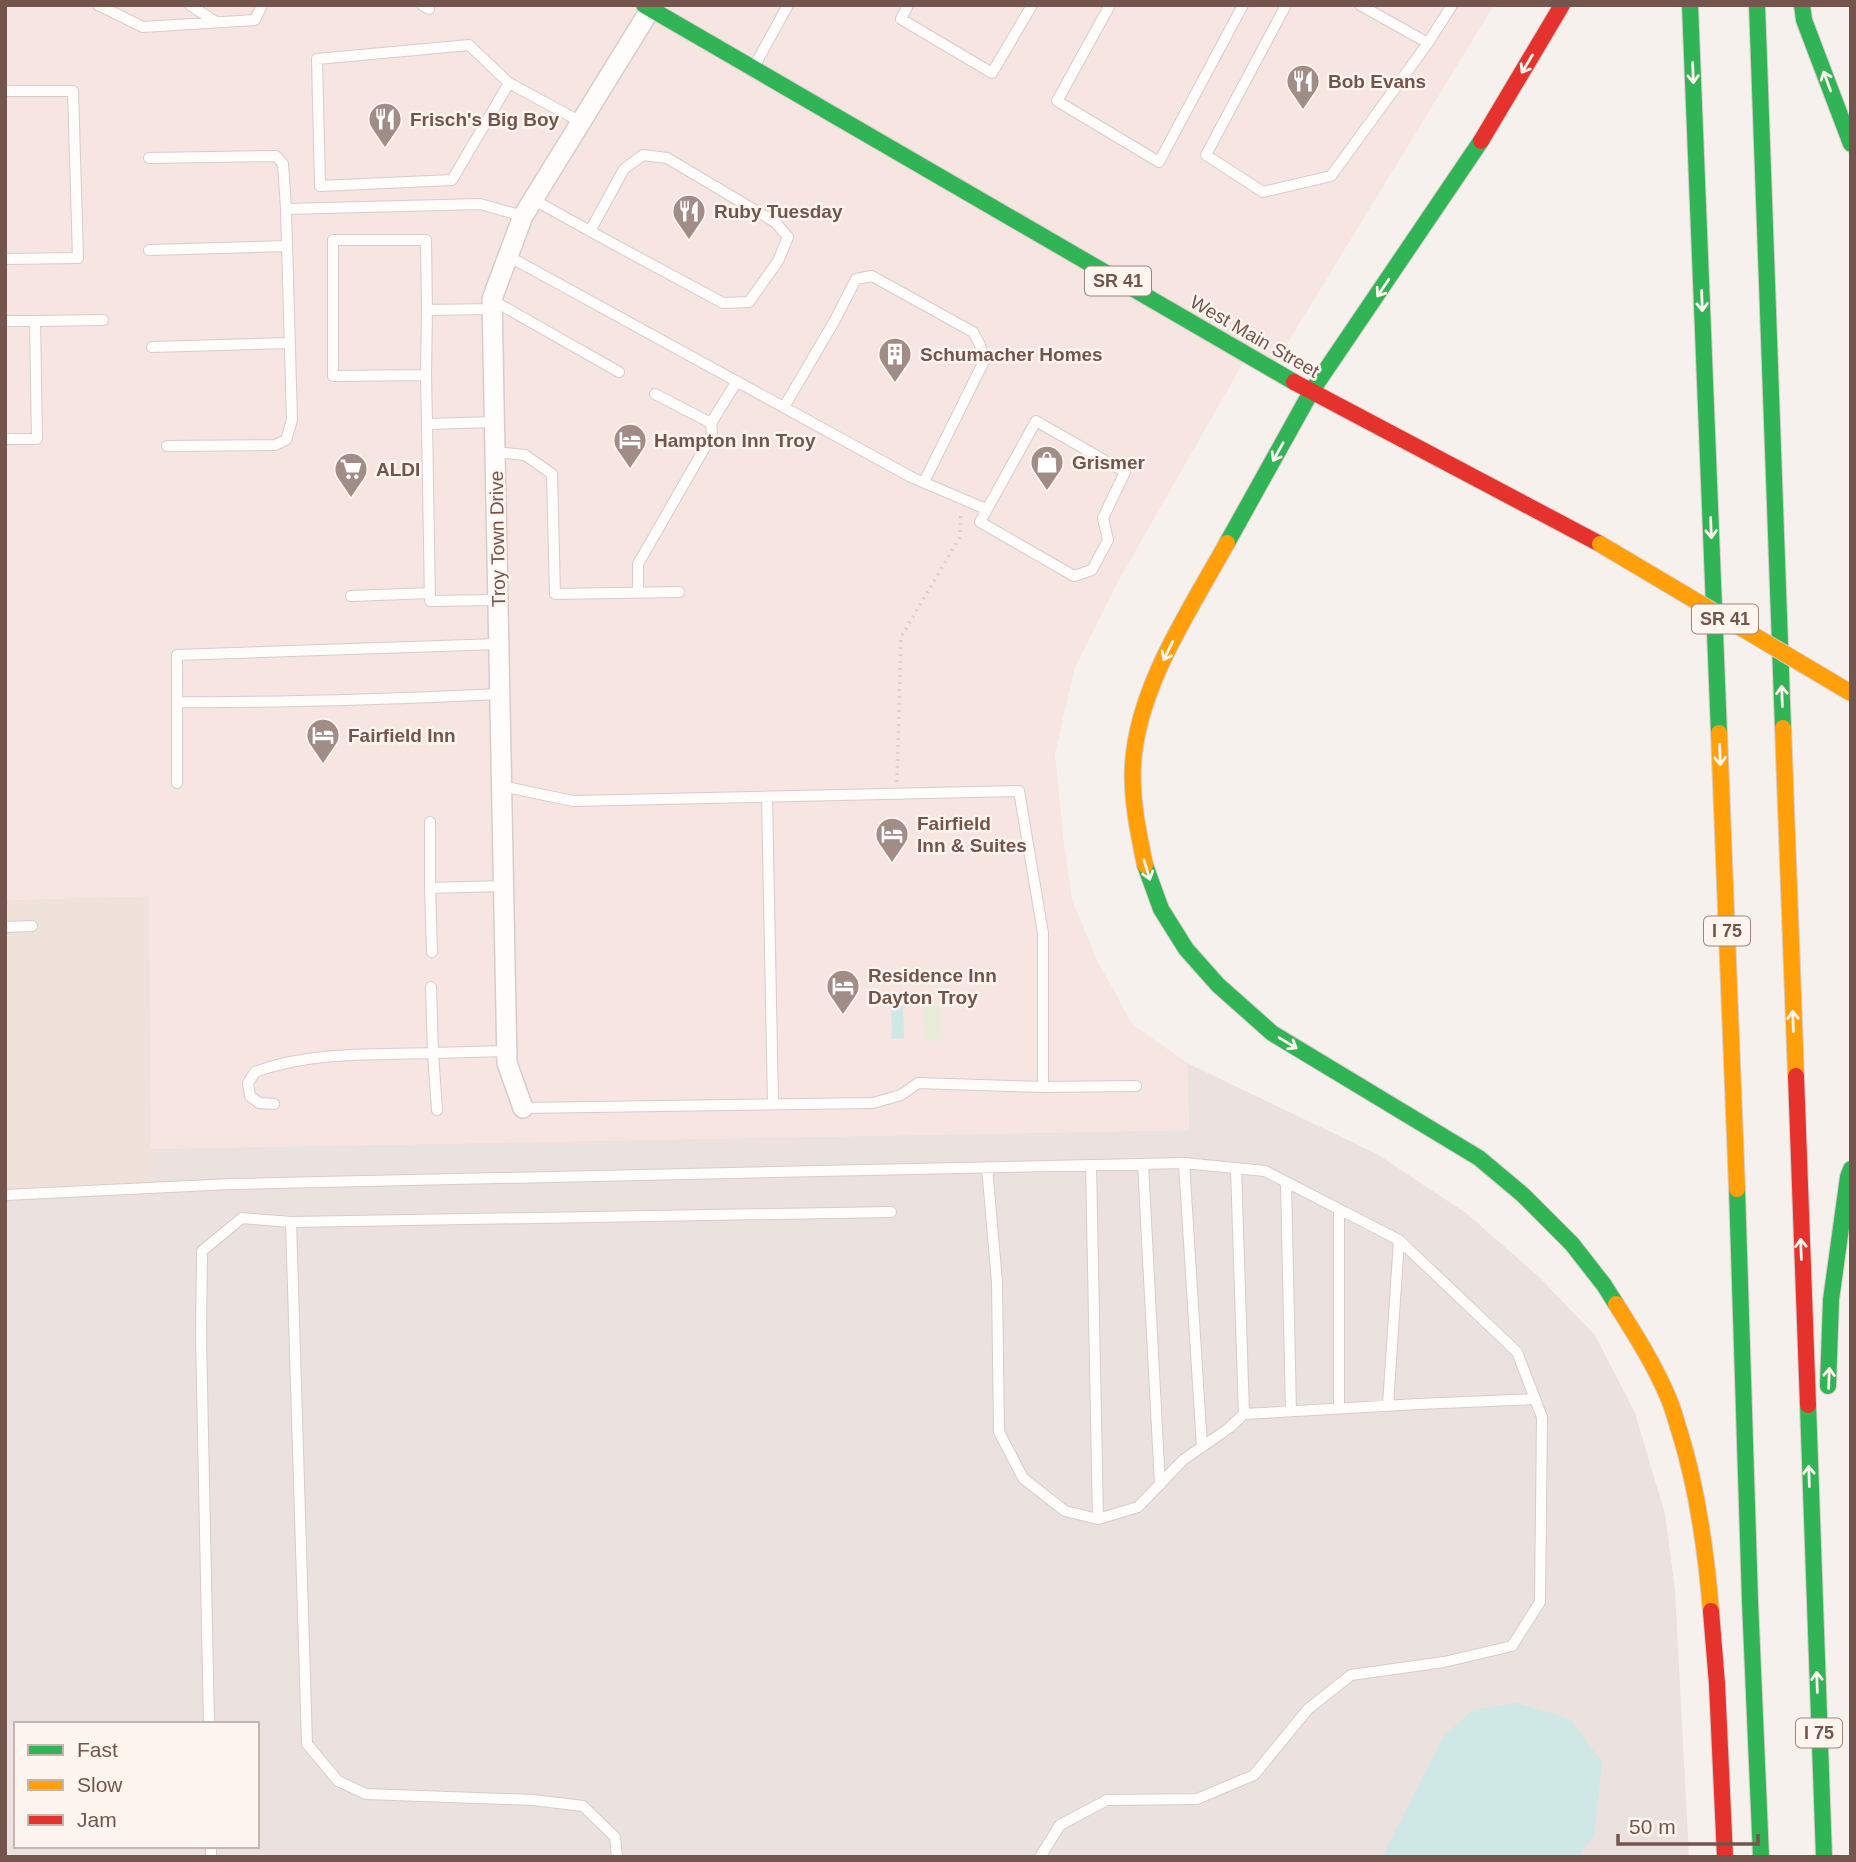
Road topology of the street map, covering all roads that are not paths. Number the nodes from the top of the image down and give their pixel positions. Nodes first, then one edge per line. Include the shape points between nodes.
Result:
1 (98, 5) edge
2 (190, 5) edge
3 (262, 5) edge
4 (788, 5) edge
5 (908, 5) edge
6 (1032, 5) edge
7 (1110, 5) edge
8 (1243, 5) edge
9 (1286, 5) edge
10 (1360, 5) edge
11 (1452, 5) edge
12 (1562, 5) edge
13 (1690, 5) edge
14 (1757, 5) edge
15 (1802, 5) edge
16 (649, 6) edge
17 (217, 22) junction
18 (1428, 43) junction
19 (753, 69) junction
20 (509, 83) junction
21 (5, 91) edge
22 (581, 122) junction
23 (1851, 144) edge
24 (149, 158) dead end
25 (529, 208) junction
26 (286, 209) junction
27 (590, 231) junction
28 (287, 246) junction
29 (149, 250) dead end
30 (508, 256) junction
31 (5, 259) edge
32 (492, 304) junction
33 (427, 310) junction
34 (103, 320) dead end
35 (5, 321) edge
36 (35, 321) junction
37 (290, 343) junction
38 (152, 346) dead end
39 (619, 372) dead end
40 (426, 375) junction
41 (737, 381) junction
42 (1311, 392) junction
43 (655, 394) dead end
44 (784, 407) junction
45 (494, 422) junction
46 (711, 423) junction
47 (427, 424) junction
48 (5, 439) edge
49 (167, 446) dead end
50 (495, 452) junction
51 (924, 482) junction
52 (986, 509) junction
53 (679, 592) dead end
54 (430, 593) junction
55 (638, 593) junction
56 (351, 596) dead end
57 (498, 600) junction
58 (499, 644) junction
59 (500, 694) junction
60 (1851, 694) edge
61 (177, 702) junction
62 (177, 783) dead end
63 (501, 786) junction
64 (767, 797) junction
65 (430, 822) dead end
66 (503, 886) junction
67 (430, 888) junction
68 (32, 926) dead end
69 (5, 927) edge
70 (432, 952) dead end
71 (431, 987) dead end
72 (506, 1051) junction
73 (433, 1053) junction
74 (1136, 1086) dead end
75 (1043, 1087) junction
76 (274, 1104) dead end
77 (773, 1104) junction
78 (523, 1108) joint
79 (437, 1110) dead end
80 (1184, 1163) junction
81 (1143, 1164) junction
82 (1091, 1165) junction
83 (987, 1167) junction
84 (1236, 1168) junction
85 (1851, 1169) edge
86 (1286, 1182) junction
87 (5, 1195) edge
88 (1339, 1209) junction
89 (891, 1212) dead end
90 (291, 1222) junction
91 (1399, 1240) junction
92 (1535, 1399) junction
93 (1828, 1401) dead end
94 (1388, 1405) junction
95 (1339, 1408) junction
96 (1291, 1411) junction
97 (1244, 1414) junction
98 (1202, 1447) junction
99 (1825, 1454) dead end
100 (1160, 1485) junction
101 (1098, 1520) junction
102 (1815, 1642) junction
103 (209, 1722) edge
104 (617, 1857) edge
105 (1040, 1857) edge
106 (1726, 1857) edge
107 (1761, 1857) edge
108 (1824, 1857) edge

1 - 17 lane via 143,27
2 - 17 lane
3 - 17 lane via 255,20
4 - 19 lane
5 - 6 lane via 901,19 992,73
7 - 8 lane via 1057,101 1159,162
9 - 18 lane via 1206,155 1263,192 1331,176
10 - 18 lane
11 - 18 lane
12 -> 42 main road via 1490,125
13 -> 107 main road, I 75
102 -> 14 main road, I 75
23 -> 15 main road
16 - 19 main road, West Main Street / SR 41
16 - 22 street, Troy Town Drive
19 - 42 main road, West Main Street / SR 41
20 - 20 lane via 469,45 317,59 320,186 453,180
20 - 22 lane
21 - 31 lane via 73,91 78,258
22 - 25 street, Troy Town Drive
24 - 26 lane via 276,156 283,164
25 - 26 lane via 480,204
25 - 27 lane
25 - 30 street, Troy Town Drive
26 - 28 lane
27 - 27 lane via 723,303 749,302 778,261 788,237 775,222 667,158 643,155 624,169
28 - 29 lane
28 - 37 lane
30 - 32 street, Troy Town Drive
30 - 41 lane
32 - 33 lane
32 - 39 lane
32 - 45 street, Troy Town Drive
33 - 40 lane
33 - 40 lane via 426,240 333,240 333,376
34 - 36 lane
35 - 36 lane
36 - 48 lane via 37,439
37 - 38 lane
37 - 49 lane via 292,420 286,440 275,445
40 - 47 lane
41 - 44 lane
41 - 46 lane
42 - 60 main road, West Main Street / SR 41, bridge via 1600,544
42 -> 106 main road via 1171,644 1144,702 1133,763 1134,811 1146,869 1161,909 1186,949 1218,985 1272,1033 1479,1158 1523,1195 1580,1254 1642,1344 1669,1399 1698,1501 1716,1670
43 - 46 lane
44 - 51 lane
44 - 51 lane via 856,279 872,276 973,332 981,345 984,361
45 - 47 lane
45 - 50 street, Troy Town Drive
46 - 55 lane via 712,435 638,564
47 - 54 lane
50 - 55 lane via 525,455 552,474 555,594
50 - 57 street, Troy Town Drive
51 - 52 lane
52 - 52 lane via 979,522 1074,576 1092,570 1108,540 1102,518 1125,472 1036,421
53 - 55 lane
54 - 56 lane
54 - 57 lane via 430,601
57 - 58 street, Troy Town Drive
58 - 59 street, Troy Town Drive
58 - 61 lane via 177,655
59 - 61 lane
59 - 63 street, Troy Town Drive
61 - 62 lane
63 - 64 lane via 573,801
63 - 66 street, Troy Town Drive
64 - 75 lane via 1019,791 1043,933
64 - 77 lane
65 - 67 lane
66 - 67 lane
66 - 72 street, Troy Town Drive
67 - 70 lane
68 - 69 lane
71 - 73 lane
72 - 73 lane
72 - 78 street, Troy Town Drive
73 - 76 lane via 273,1065 255,1072 248,1083 250,1096 258,1103
73 - 79 lane
74 - 75 lane
75 - 77 lane via 918,1083 901,1095 873,1103
77 - 78 lane
80 - 81 lane
80 - 84 lane
80 - 98 lane
81 - 82 lane
81 - 100 lane
82 - 83 lane
82 - 101 lane
83 - 87 lane via 230,1184
83 - 101 lane via 997,1282 999,1432 1023,1478 1065,1511
84 - 86 lane via 1265,1171
84 - 97 lane
93 -> 85 main road via 1831,1300
86 - 88 lane
86 - 96 lane
88 - 91 lane
88 - 95 lane
89 - 90 lane
90 - 103 lane via 242,1218 202,1251
90 - 104 lane via 307,1744 338,1781 366,1794 583,1806 615,1838
91 - 92 lane via 1517,1352
91 - 94 lane
92 - 94 lane
92 - 105 lane via 1542,1417 1540,1602 1512,1646 1444,1662 1351,1675 1308,1709 1254,1775 1197,1799 1107,1801 1060,1825
94 - 95 lane
95 - 96 lane
96 - 97 lane
97 - 98 lane
98 - 100 lane
99 - 102 main road
100 - 101 lane via 1138,1507
108 -> 102 main road, I 75

